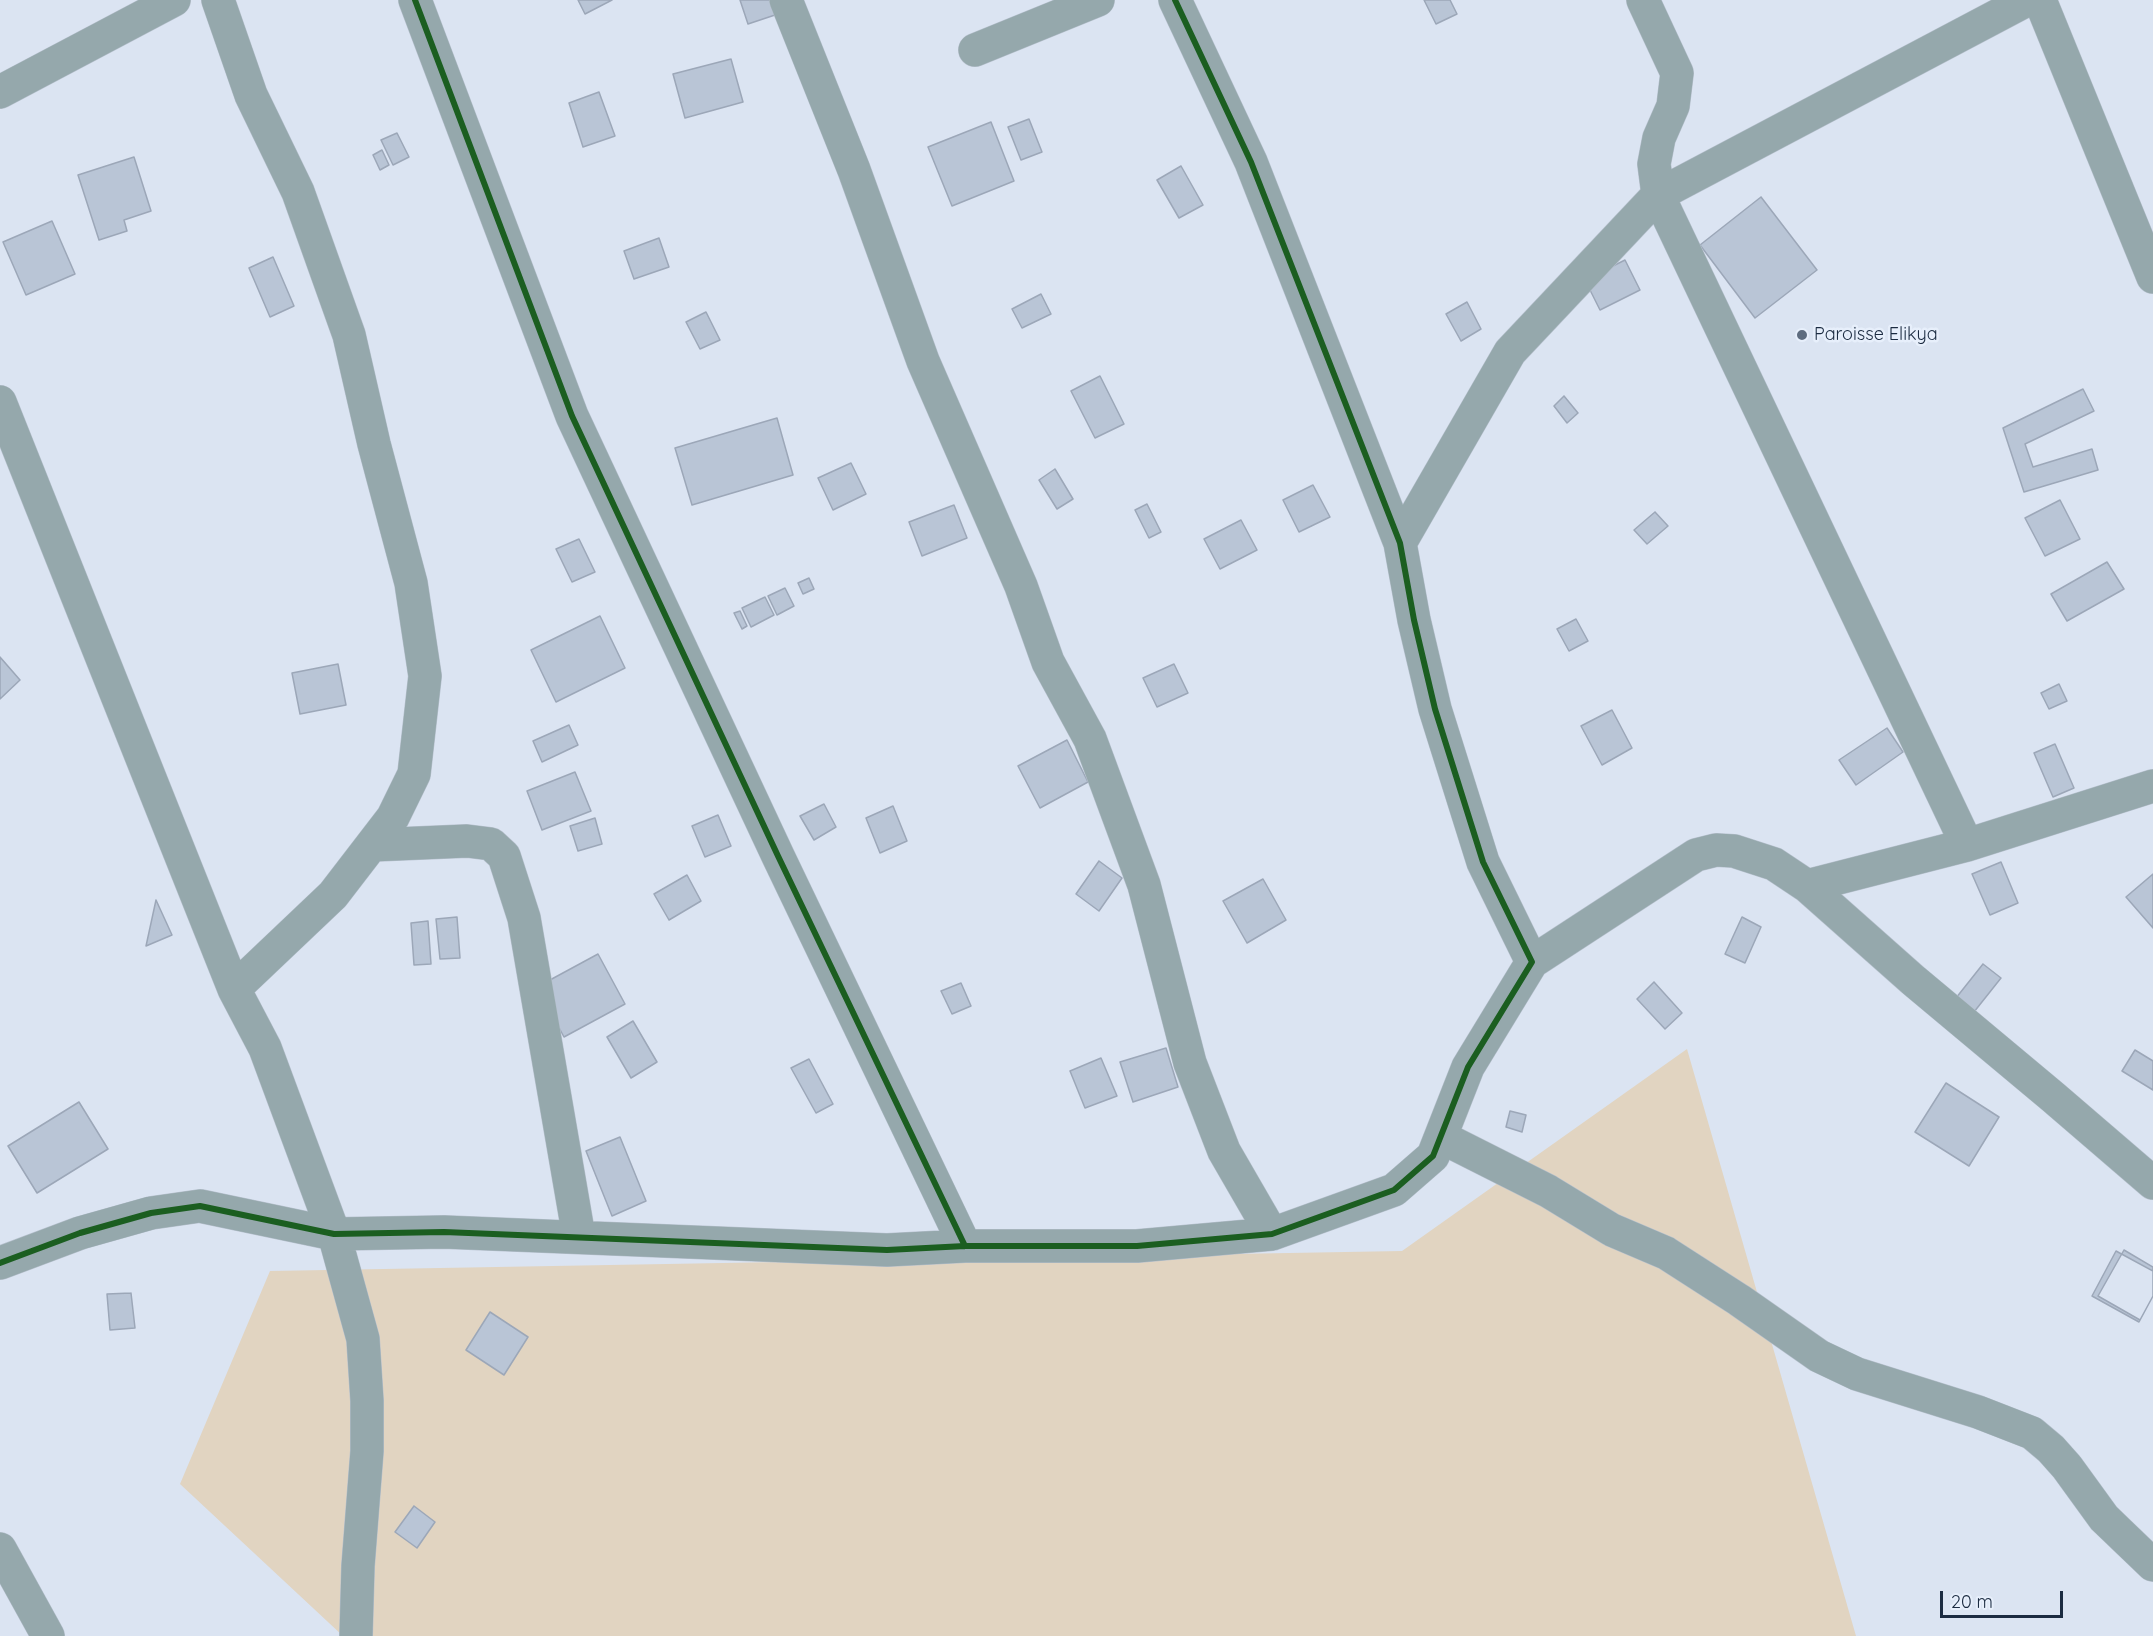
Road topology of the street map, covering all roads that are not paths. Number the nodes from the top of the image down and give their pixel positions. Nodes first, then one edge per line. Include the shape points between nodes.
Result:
1 (174, 0) edge
2 (218, 0) edge
3 (415, 0) edge
4 (786, 0) edge
5 (1098, 0) edge
6 (1175, 0) edge
7 (1643, 0) edge
8 (2027, 0) edge
9 (2040, 0) edge
10 (142, 8) edge
11 (975, 50) dead end
12 (0, 92) edge
13 (1658, 195) junction
14 (2153, 278) edge
15 (0, 402) edge
16 (1400, 543) junction
17 (2153, 786) edge
18 (372, 844) junction
19 (1966, 845) junction
20 (1807, 886) junction
21 (1532, 962) junction
22 (234, 989) junction
23 (1441, 1137) junction
24 (2153, 1183) edge
25 (334, 1234) junction
26 (1272, 1234) junction
27 (579, 1237) junction
28 (965, 1246) junction
29 (0, 1263) edge
30 (0, 1549) edge
31 (2153, 1565) edge
32 (48, 1636) edge
33 (356, 1636) edge

1 - 10 street
2 - 18 street via 250,95 298,192 348,335 411,583 425,676 414,774 393,817
3 - 28 street via 572,416
4 - 26 street via 854,170 923,361 1021,586 1048,662 1090,739 1144,885 1190,1063 1224,1150
5 - 11 street
6 - 16 street via 1251,162
7 - 13 street via 1677,73 1672,106 1654,164
8 - 13 street
9 - 14 street
10 - 12 street
13 - 16 street via 1510,352
13 - 19 street
15 - 22 street
16 - 21 street via 1435,709 1480,851
17 - 19 street
18 - 22 street via 333,895
18 - 27 street via 467,841 490,844 504,856 524,918
19 - 20 street
20 - 21 street via 1774,864 1734,851 1696,855
20 - 24 street
21 - 23 street via 1468,1068
22 - 25 street via 265,1048
23 - 26 street via 1433,1156 1394,1190
23 - 31 street via 1548,1191 1612,1230 1666,1253 1819,1356 1857,1374 2032,1433 2067,1467 2104,1518
25 - 27 street via 444,1232
25 - 29 street via 200,1206 151,1213 80,1233
25 - 33 street via 363,1339 367,1401
26 - 28 street via 1137,1246
27 - 28 street via 887,1250
30 - 32 street

